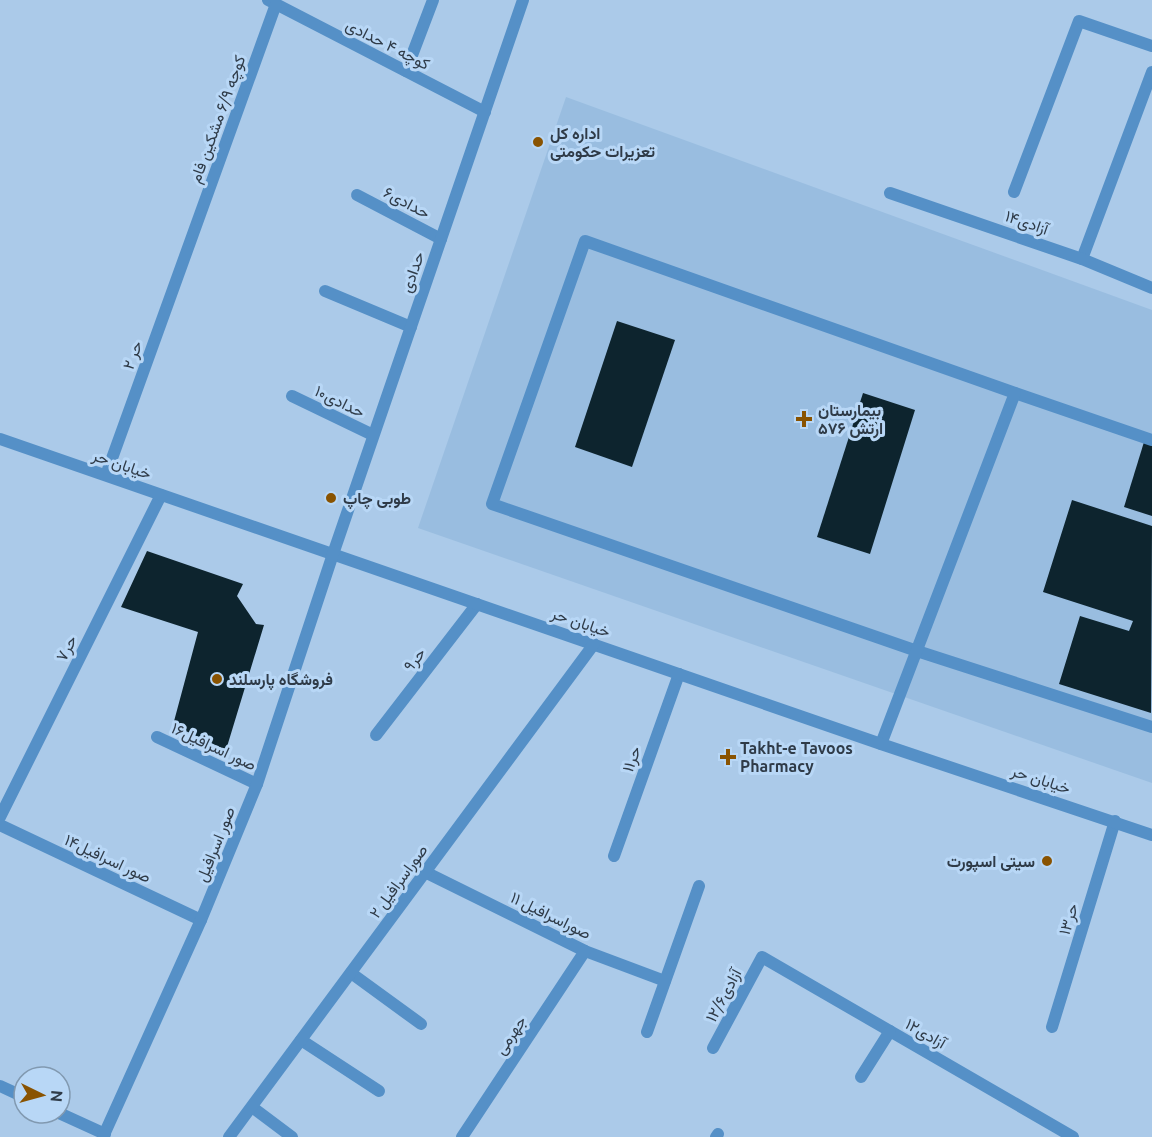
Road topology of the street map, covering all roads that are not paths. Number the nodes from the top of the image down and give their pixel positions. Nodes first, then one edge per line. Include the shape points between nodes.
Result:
1 (434, 0) edge
2 (523, 0) edge
3 (272, 2) edge
4 (1152, 46) edge
5 (406, 71) junction
6 (1152, 72) edge
7 (484, 112) junction
8 (1014, 192) dead end
9 (890, 193) dead end
10 (357, 195) dead end
11 (441, 239) junction
12 (189, 246) joint
13 (1082, 258) junction
14 (1152, 288) edge
15 (325, 291) dead end
16 (411, 327) junction
17 (1015, 393) junction
18 (292, 396) dead end
19 (374, 435) junction
20 (0, 439) edge
21 (1152, 440) edge
22 (106, 475) junction
23 (161, 495) junction
24 (333, 554) junction
25 (477, 604) junction
26 (594, 644) junction
27 (917, 651) junction
28 (679, 674) junction
29 (1152, 727) edge
30 (376, 735) dead end
31 (156, 737) dead end
32 (881, 744) junction
33 (257, 784) junction
34 (0, 817) edge
35 (1115, 821) junction
36 (0, 825) edge
37 (1152, 835) edge
38 (614, 856) dead end
39 (426, 872) junction
40 (699, 886) dead end
41 (201, 920) junction
42 (585, 951) junction
43 (762, 957) joint
44 (351, 973) junction
45 (665, 981) junction
46 (421, 1023) dead end
47 (1052, 1027) dead end
48 (890, 1031) junction
49 (646, 1032) dead end
50 (301, 1040) junction
51 (713, 1048) dead end
52 (861, 1077) dead end
53 (379, 1091) dead end
54 (252, 1107) junction
55 (72, 1119) edge
56 (104, 1135) edge
57 (230, 1137) edge
58 (292, 1137) edge
59 (462, 1137) edge
60 (1073, 1137) edge

1 - 5 street
2 - 7 street, حدادی
3 - 5 street, کوچه ۴ حدادی
3 - 12 street, کوچه ۶/۹ مشکین فام
4 - 8 street via 1078,21
5 - 7 street, کوچه ۴ حدادی
6 - 13 street
7 - 11 street, حدادی
9 - 13 street, آزادی۱۴
10 - 11 street, ۶حدادی
11 - 16 street, حدادی
12 - 22 street, ۲ حر
13 - 14 street, آزادی۱۴
15 - 16 street
16 - 19 street, حدادی
17 - 21 street
17 - 27 street
17 - 27 street via 585,241 492,504
18 - 19 street, حدادی۱۰
19 - 24 street, حدادی
20 - 22 street, خیابان حر
22 - 23 street, خیابان حر
23 - 24 street, خیابان حر
23 - 34 street, حر۷
24 - 25 street, خیابان حر
24 - 33 street, صور اسرافیل
25 - 26 street, خیابان حر
25 - 30 street, حر۹
26 - 28 street, خیابان حر
26 - 39 street, صوراسرافیل ۲
27 - 29 street
27 - 32 street
28 - 32 street, خیابان حر
28 - 38 street, حر۱۱
31 - 33 street, صور اسرافیل۱۶
32 - 35 street, خیابان حر
33 - 41 street, صور اسرافیل
35 - 37 street, خیابان حر
35 - 47 street, حر۱۳
36 - 41 street, صور اسرافیل۱۴
39 - 42 street, صوراسرافیل ۱۱
39 - 44 street, صوراسرافیل ۲
40 - 45 street
41 - 56 street, صور اسرافیل
42 - 45 street, صوراسرافیل ۱۱
42 - 59 street, جهرمی
43 - 48 street, آزادی۱۲
43 - 51 street, آزادی۱۲/۶
44 - 46 street
44 - 50 street, صوراسرافیل ۲
45 - 49 street
48 - 52 street
48 - 60 street, آزادی۱۲
50 - 53 street
50 - 54 street, صوراسرافیل ۲
54 - 57 street, صوراسرافیل ۲
54 - 58 street
55 - 56 street

